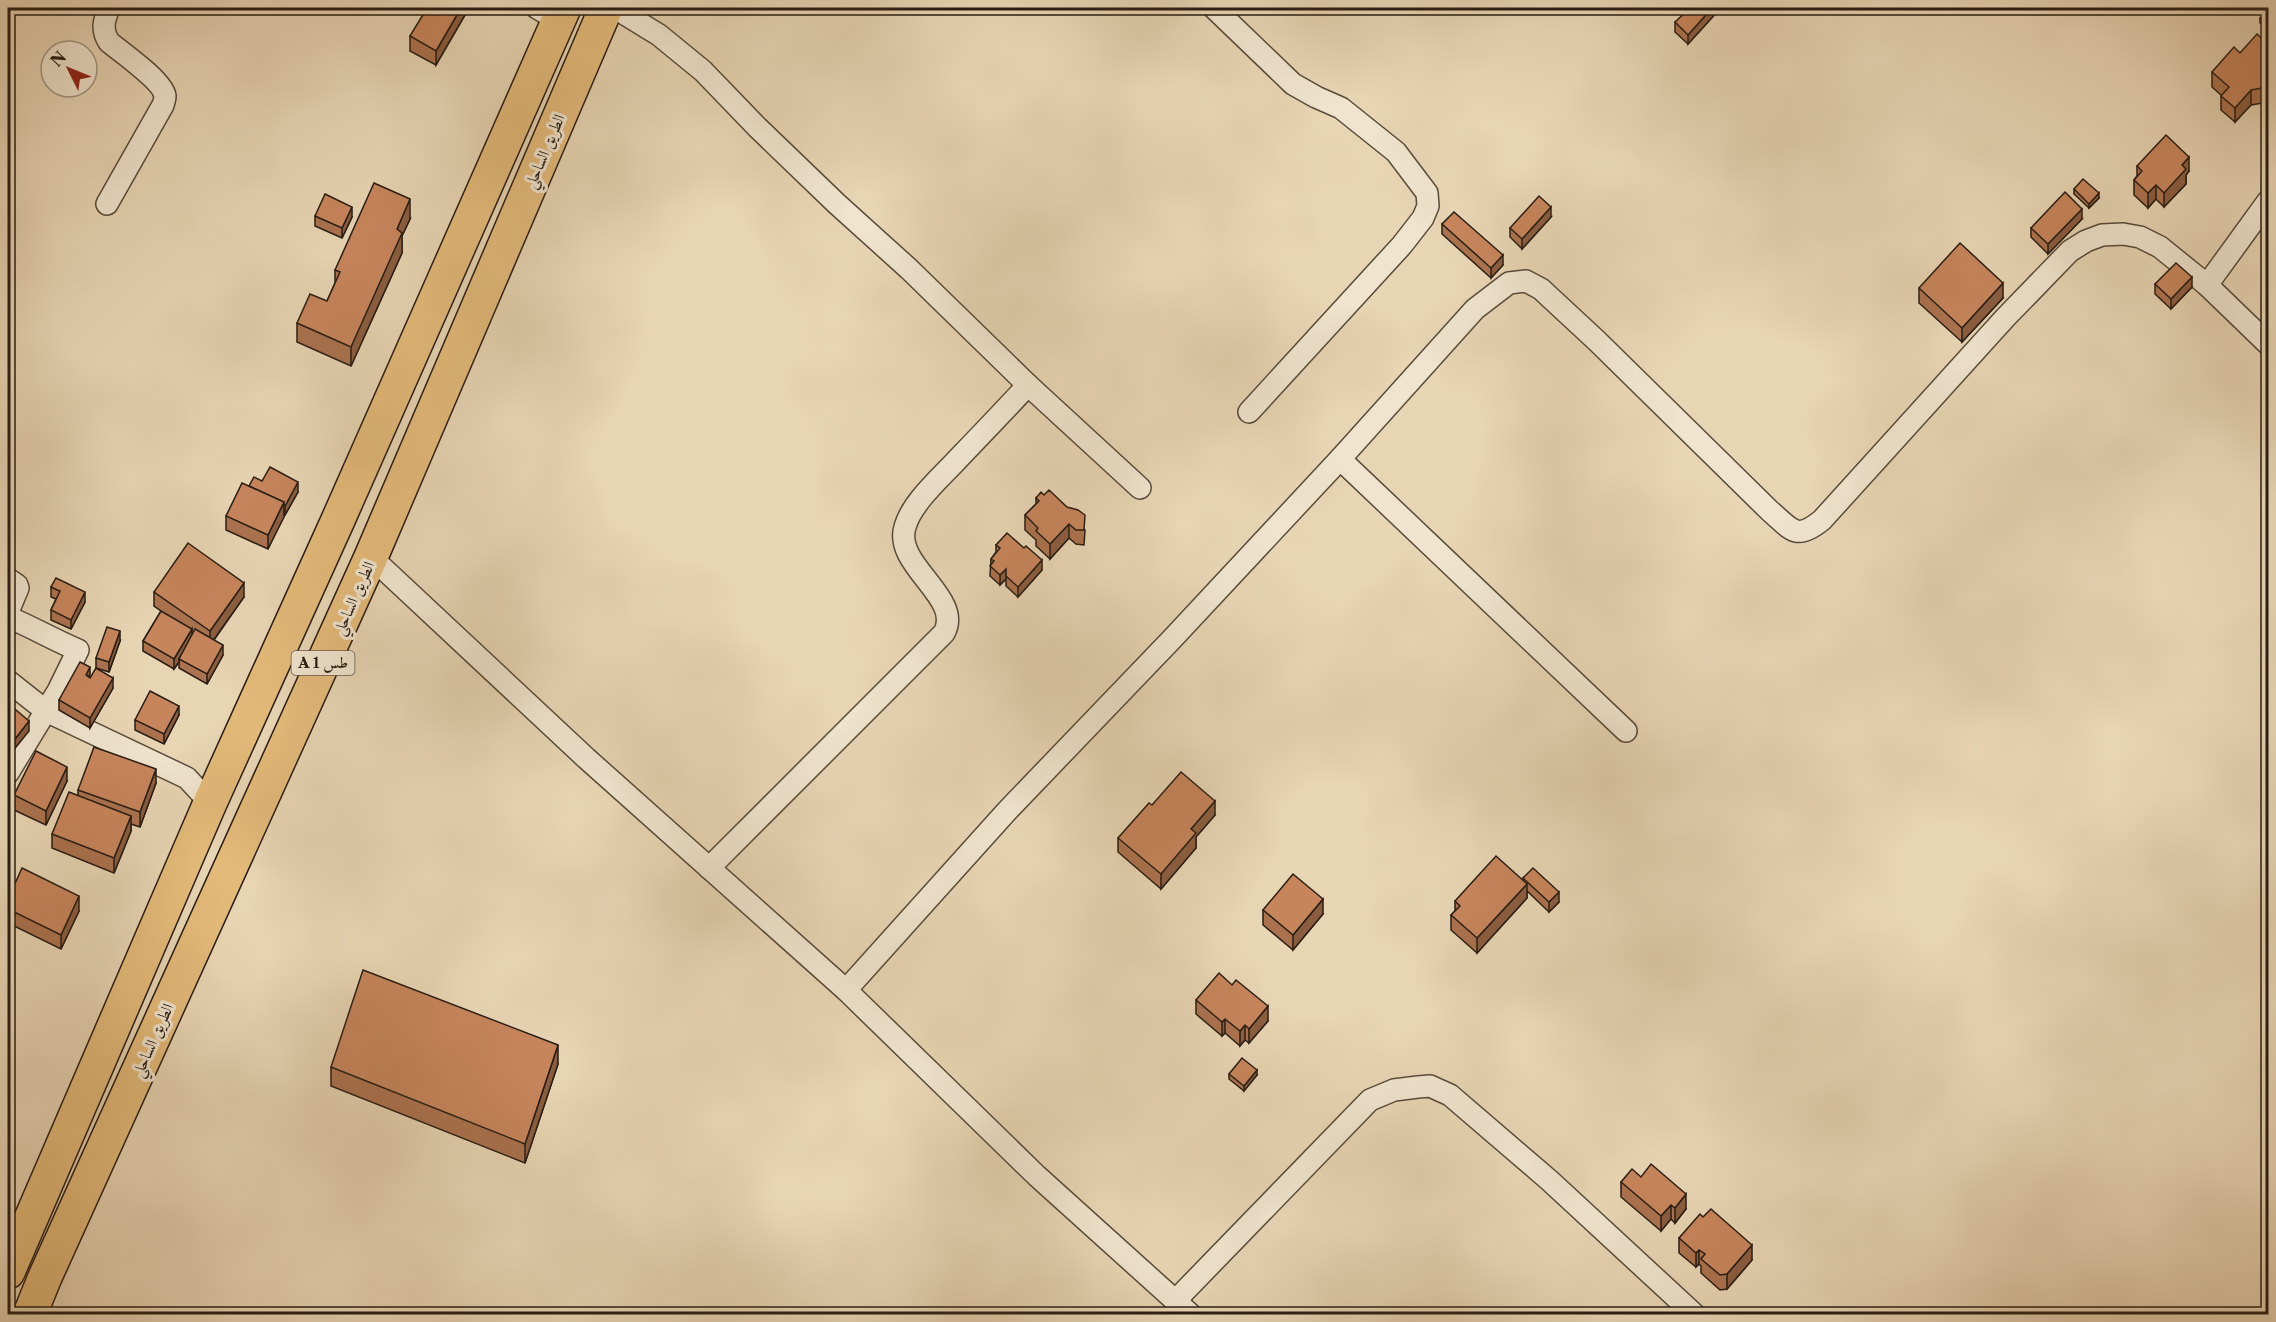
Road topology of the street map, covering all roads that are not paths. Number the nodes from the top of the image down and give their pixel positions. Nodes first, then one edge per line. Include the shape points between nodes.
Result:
1 (109, 8) edge
2 (606, 8) edge
3 (615, 8) edge
4 (1214, 8) edge
5 (553, 12) edge
6 (2268, 201) edge
7 (107, 204) dead end
8 (2206, 285) junction
9 (2268, 344) edge
10 (1028, 385) junction
11 (1249, 412) dead end
12 (1340, 459) junction
13 (1140, 488) dead end
14 (371, 556) junction
15 (8, 579) edge
16 (8, 612) edge
17 (8, 617) edge
18 (8, 681) edge
19 (46, 711) junction
20 (1626, 731) dead end
21 (8, 773) edge
22 (210, 803) junction
23 (709, 868) junction
24 (846, 990) junction
25 (11, 1257) edge
26 (1182, 1308) edge
27 (30, 1314) edge
28 (1694, 1314) edge

1 - 7 street via 103,26 105,37 153,79 165,96
2 - 14 highway, الطريق الساحلي / A 1 طس
3 - 10 street via 652,30 703,71
4 - 11 street via 1293,84 1341,108 1396,152 1427,193 1428,206 1423,218 1402,245
5 - 22 highway, A 1 طس via 338,520
6 - 8 street
8 - 9 street
8 - 12 street via 2160,247 2140,237 2102,235 2086,241 2070,251 2005,318 1822,520 1802,532 1791,529 1770,511 1597,341 1541,289 1526,281 1509,283 1475,309
10 - 13 street
10 - 23 street via 927,492 904,527 903,543 944,605 944,633
12 - 20 street
12 - 24 street via 1007,811
14 - 23 street
14 - 27 highway, الطريق الساحلي / A 1 طس
15 - 16 street via 18,587
17 - 19 street via 78,650
18 - 19 street
19 - 21 street
19 - 22 street via 187,778
22 - 25 highway, A 1 طس
23 - 24 street
24 - 26 street via 1037,1176
26 - 28 street via 1370,1100 1394,1090 1430,1086 1450,1095

